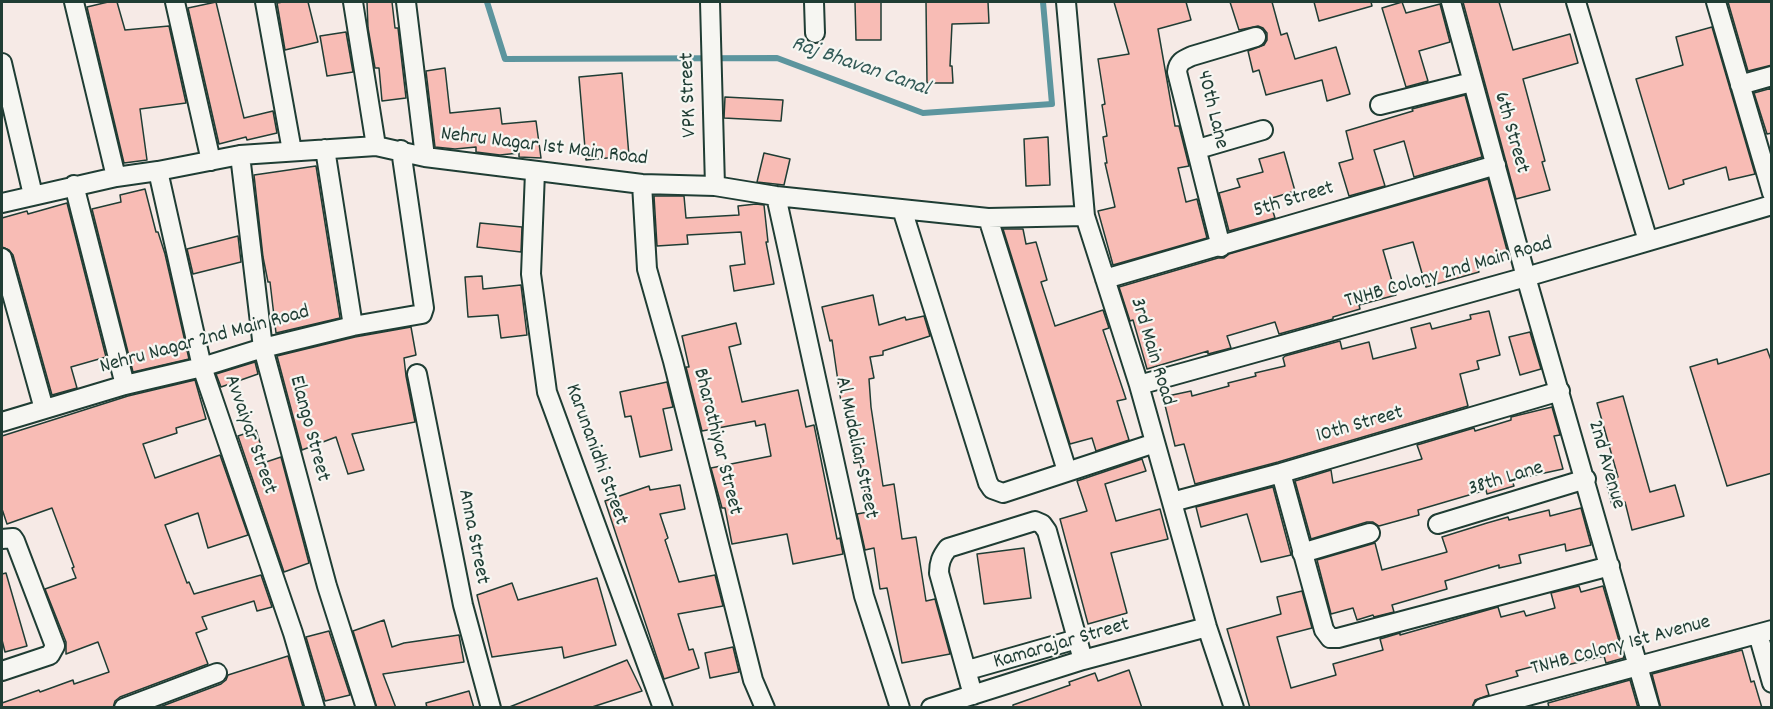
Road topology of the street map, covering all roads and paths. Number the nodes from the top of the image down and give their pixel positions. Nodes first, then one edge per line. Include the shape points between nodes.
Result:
1 (74, 2) edge
2 (175, 2) edge
3 (265, 2) edge
4 (353, 2) edge
5 (406, 2) edge
6 (711, 2) edge
7 (814, 2) edge
8 (1066, 2) edge
9 (1451, 2) edge
10 (1576, 2) edge
11 (1716, 2) edge
12 (815, 33) dead end
13 (1256, 38) dead end
14 (2, 63) edge
15 (1772, 76) edge
16 (1472, 82) junction
17 (1740, 85) junction
18 (1380, 105) dead end
19 (1263, 130) dead end
20 (376, 146) junction
21 (325, 149) junction
22 (1198, 149) junction
23 (401, 150) junction
24 (292, 151) junction
25 (240, 155) junction
26 (425, 157) junction
27 (211, 161) junction
28 (1496, 165) junction
29 (158, 171) junction
30 (535, 172) junction
31 (116, 177) junction
32 (642, 184) junction
33 (74, 185) junction
34 (715, 186) junction
35 (1772, 193) edge
36 (33, 195) junction
37 (776, 196) junction
38 (2, 203) edge
39 (1772, 205) edge
40 (902, 209) junction
41 (1085, 216) junction
42 (988, 218) junction
43 (1648, 241) junction
44 (1221, 247) junction
45 (2, 258) edge
46 (1526, 277) junction
47 (1105, 279) junction
48 (353, 326) junction
49 (263, 348) junction
50 (202, 368) junction
51 (417, 374) dead end
52 (125, 385) junction
53 (1139, 385) junction
54 (1560, 391) junction
55 (45, 409) junction
56 (2, 422) edge
57 (1155, 442) junction
58 (1067, 471) junction
59 (1281, 473) junction
60 (1586, 480) junction
61 (1172, 502) junction
62 (1438, 524) dead end
63 (1370, 533) dead end
64 (2, 539) edge
65 (1302, 553) junction
66 (1610, 566) junction
67 (1207, 627) junction
68 (1765, 632) edge
69 (1077, 639) junction
70 (1083, 660) junction
71 (1639, 666) junction
72 (968, 670) junction
73 (2, 671) edge
74 (218, 674) dead end
75 (1772, 683) edge
76 (973, 694) junction
77 (955, 704) edge
78 (124, 708) edge
79 (315, 708) edge
80 (366, 708) edge
81 (491, 708) edge
82 (663, 708) edge
83 (765, 708) edge
84 (900, 708) edge
85 (931, 708) edge
86 (1234, 708) edge
87 (1483, 708) edge
88 (1650, 708) edge

1 - 31 street
2 - 27 street
3 - 24 street
4 - 20 street
5 - 26 street
6 - 34 street, VPK Street
7 - 12 street
8 - 41 street, 3rd Main Road
9 - 16 street, 6th Street
10 - 43 street
11 - 17 street
13 - 22 street, 40th Lane via 1192,56 1178,66
14 - 36 street
15 - 17 street
16 - 18 street
16 - 28 street, 6th Street
17 - 35 street
19 - 22 street
20 - 21 street, Nehru Nagar 1st Main Road
20 - 23 street, Nehru Nagar 1st Main Road
21 - 24 street, Nehru Nagar 1st Main Road
21 - 48 street
22 - 44 street, 40th Lane
23 - 26 street, Nehru Nagar 1st Main Road
23 - 48 street, Nehru Nagar 2nd Main Road via 424,308 422,314
24 - 25 street, Nehru Nagar 1st Main Road
25 - 27 street, Nehru Nagar 1st Main Road
25 - 49 street, Elango Street
26 - 30 street, Nehru Nagar 1st Main Road
27 - 29 street, Nehru Nagar 1st Main Road
28 - 44 street, 5th Street
28 - 46 street, 6th Street
29 - 31 street, Nehru Nagar 1st Main Road
29 - 50 street, Avvaiyar Street
30 - 32 street, Nehru Nagar 1st Main Road
30 - 82 street, Karunanidhi Street via 531,274 547,392
31 - 33 street, Nehru Nagar 1st Main Road
32 - 34 street, Nehru Nagar 1st Main Road
32 - 83 street, Bharathiyar Street via 647,269 753,680
33 - 36 street, Nehru Nagar 1st Main Road
33 - 52 street
34 - 37 street, Nehru Nagar 1st Main Road
36 - 38 street, Nehru Nagar 1st Main Road
37 - 40 street, Nehru Nagar 1st Main Road
37 - 84 street, Al Mudaliar Street via 864,596
39 - 43 street, TNHB Colony 2nd Main Road
40 - 42 street, Nehru Nagar 1st Main Road
40 - 58 street via 988,483 1003,493
41 - 42 street, Nehru Nagar 1st Main Road
41 - 47 street, 3rd Main Road
42 - 58 street
43 - 46 street, TNHB Colony 2nd Main Road
44 - 47 street, 5th Street
45 - 55 street
46 - 53 street, TNHB Colony 2nd Main Road
46 - 54 street, 2nd Avenue
47 - 53 street, 3rd Main Road
48 - 49 street, Nehru Nagar 2nd Main Road
49 - 50 street, Nehru Nagar 2nd Main Road
49 - 80 street, Elango Street via 327,586
50 - 52 street, Nehru Nagar 2nd Main Road
50 - 79 street, Avvaiyar Street
51 - 81 street, Anna Street via 463,605
52 - 55 street, Nehru Nagar 2nd Main Road
53 - 57 street, 3rd Main Road
54 - 59 street, 10th Street
54 - 60 street, 2nd Avenue
55 - 56 street, Nehru Nagar 2nd Main Road
57 - 58 street
57 - 61 street, 3rd Main Road
59 - 61 street, 10th Street
59 - 65 street
60 - 62 street, 38th Lane
60 - 66 street, 2nd Avenue
61 - 67 street, 3rd Main Road
63 - 65 street
64 - 73 street via 15,541 55,646 51,655
65 - 66 street via 1324,630 1334,639
66 - 71 street, 2nd Avenue
67 - 70 street, Kamarajar Street
67 - 86 street, 3rd Main Road
68 - 71 street, TNHB Colony 1st Avenue
68 - 75 street
69 - 70 street
69 - 72 street
69 - 72 street via 1047,531 1035,521 948,548 942,555 939,573
70 - 76 street, Kamarajar Street
71 - 87 street, TNHB Colony 1st Avenue
71 - 88 street, 2nd Avenue
72 - 76 street
74 - 78 street
76 - 77 street, Kamarajar Street
77 - 85 street, Kamarajar Street

